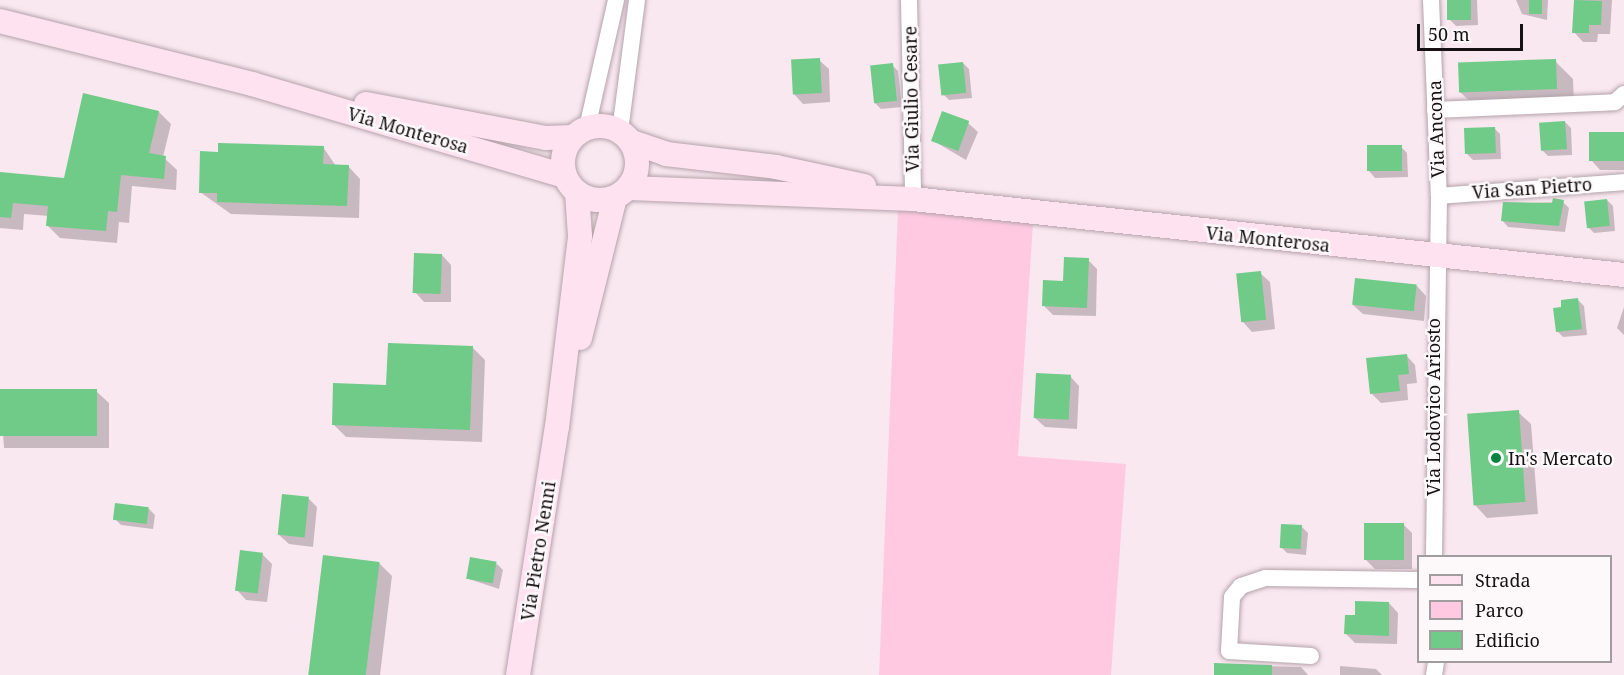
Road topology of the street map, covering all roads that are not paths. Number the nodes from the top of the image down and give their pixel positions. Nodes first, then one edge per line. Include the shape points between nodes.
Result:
1 (616, 0) edge
2 (637, 0) edge
3 (909, 0) edge
4 (1431, 0) edge
5 (0, 21) edge
6 (252, 84) junction
7 (1624, 94) edge
8 (1435, 110) junction
9 (580, 133) junction
10 (626, 136) junction
11 (1624, 182) edge
12 (571, 184) junction
13 (622, 193) junction
14 (1439, 196) junction
15 (913, 199) junction
16 (1434, 257) junction
17 (1624, 275) edge
18 (557, 427) junction
19 (1434, 555) edge
20 (1417, 580) edge
21 (1311, 656) dead end
22 (518, 675) edge

1 - 9 street
2 - 10 street
3 - 15 street, Via Giulio Cesare
4 - 8 street, Via Ancona
5 - 6 main road, Via Monterosa
6 - 9 main road, Via Monterosa via 546,138
6 - 12 main road, Via Monterosa
7 - 8 street via 1615,102
8 - 14 street, Via Ancona
9 - 10 main road
9 - 12 main road via 564,155
10 - 13 main road via 637,172
10 - 15 main road, Via Monterosa via 666,154 776,167
11 - 14 street, Via San Pietro
12 - 13 main road via 588,198
12 - 18 main road, Via Pietro Nenni via 580,236
13 - 15 main road, Via Monterosa
13 - 18 main road, Via Pietro Nenni
14 - 16 street, Via Ancona
15 - 16 main road, Via Monterosa
16 - 17 main road, Via Monterosa
16 - 19 street, Via Lodovico Ariosto
18 - 22 main road, Via Pietro Nenni
20 - 21 street via 1266,578 1241,586 1232,597 1229,651

